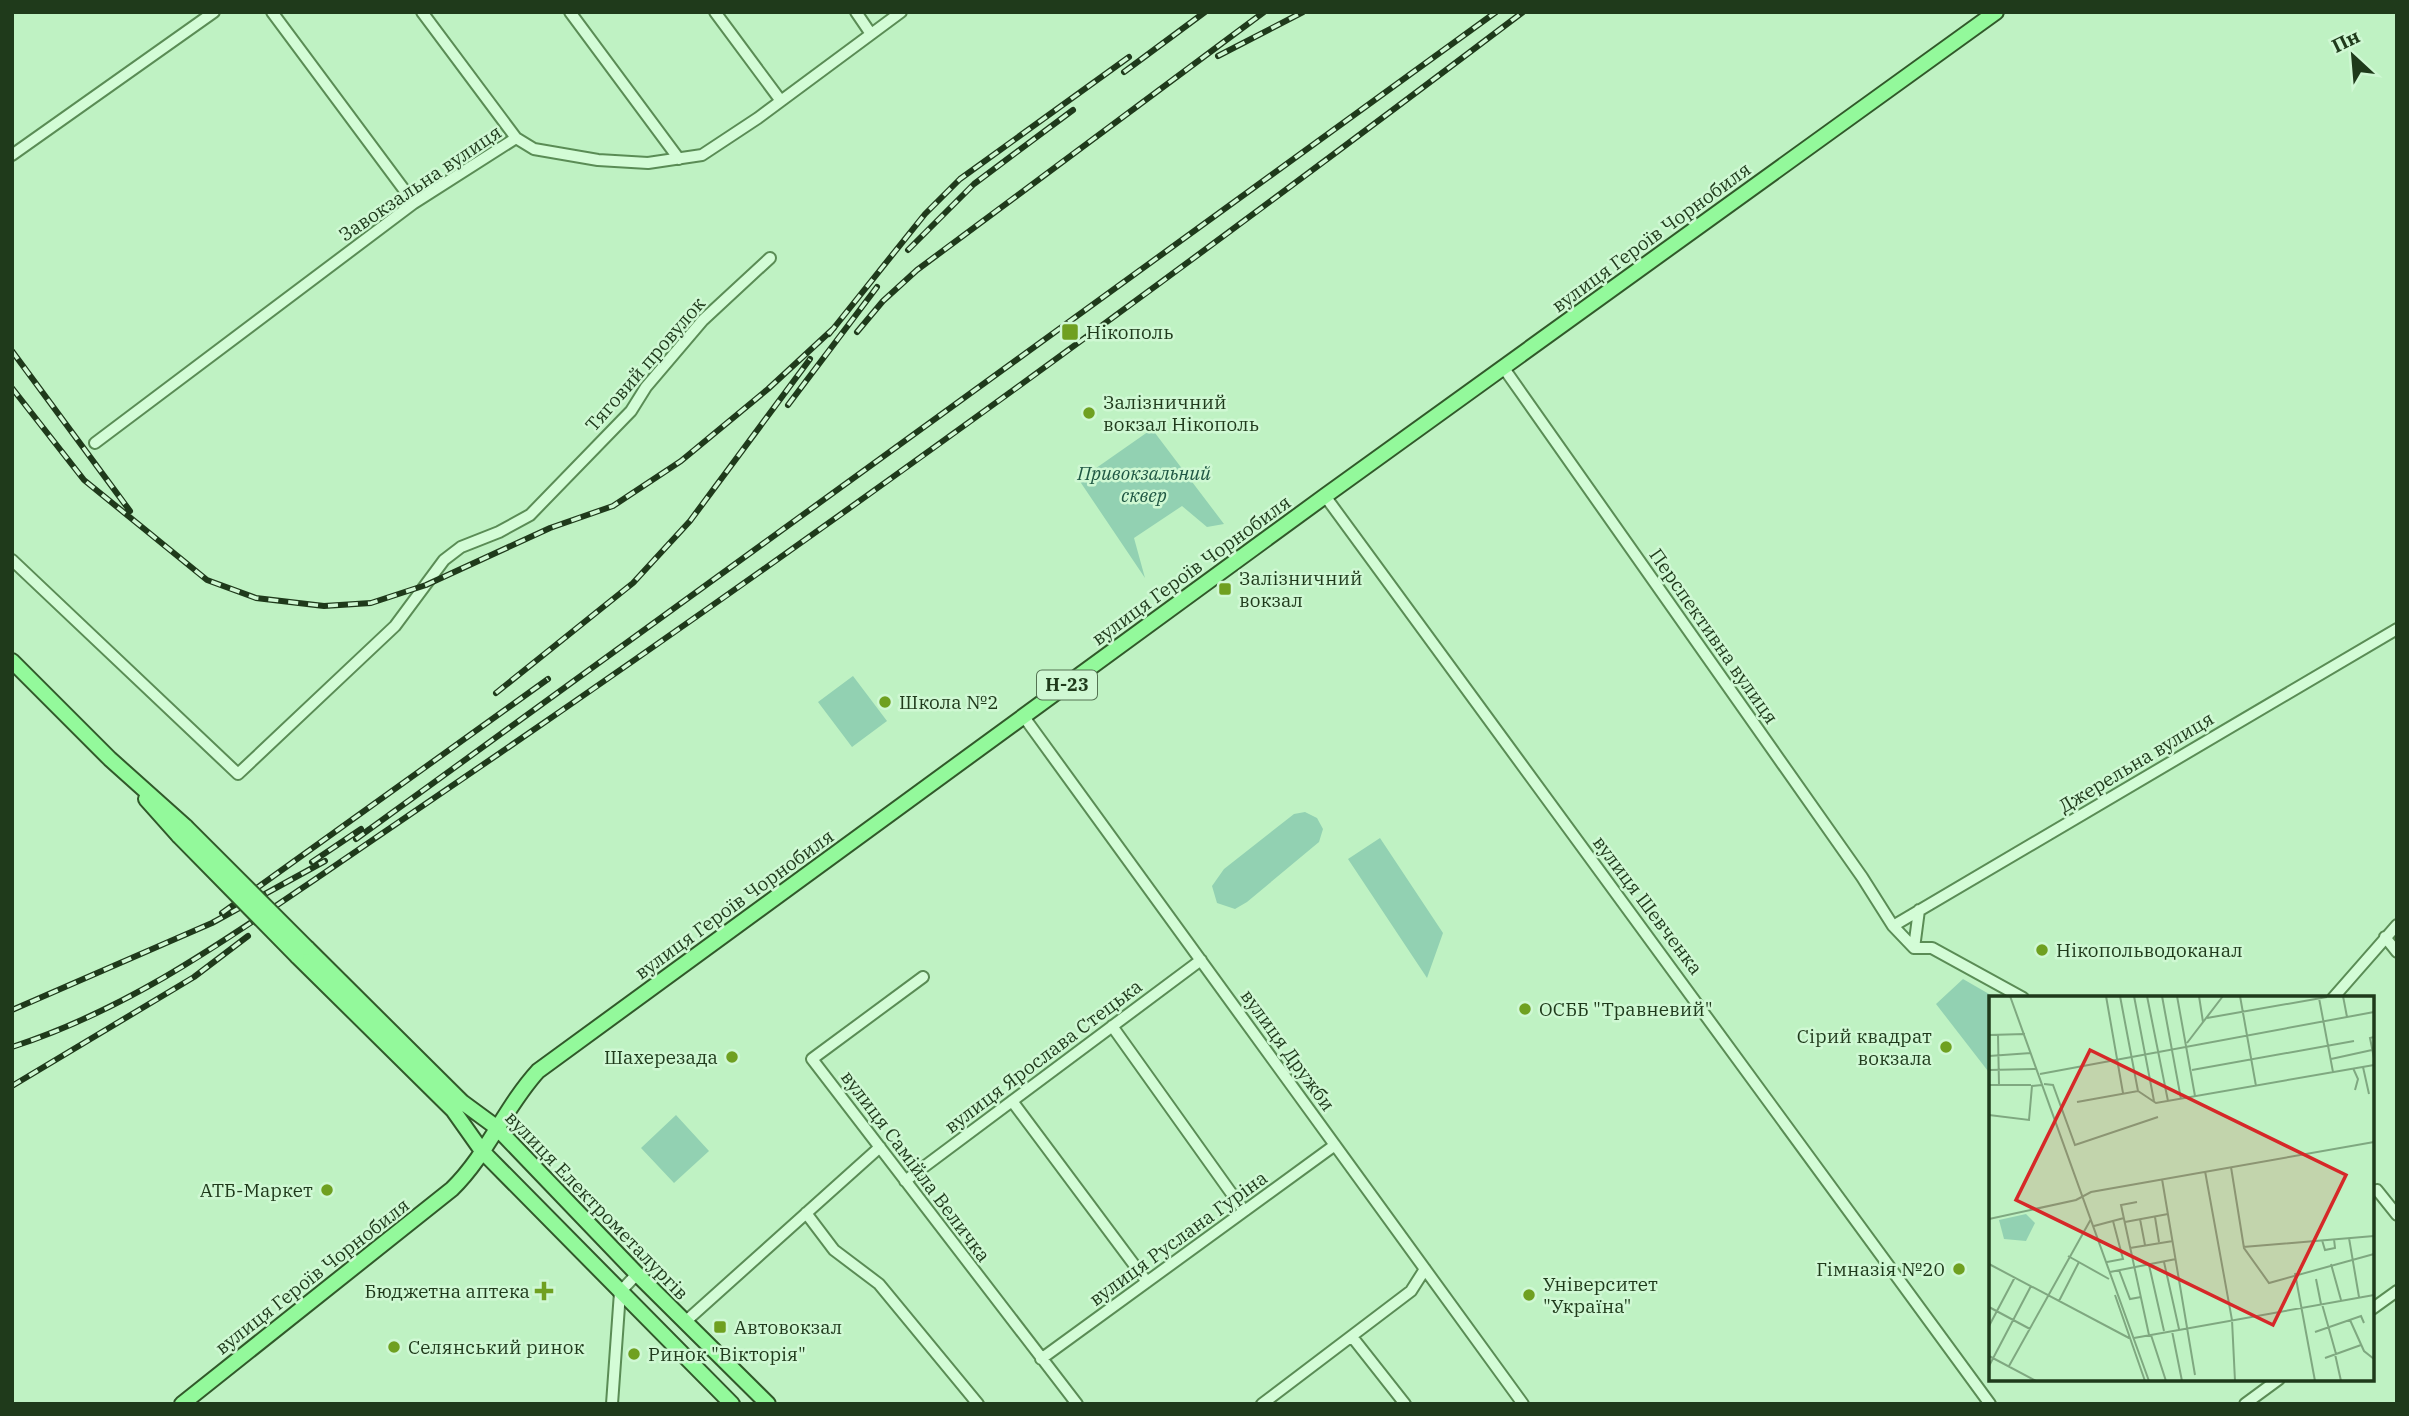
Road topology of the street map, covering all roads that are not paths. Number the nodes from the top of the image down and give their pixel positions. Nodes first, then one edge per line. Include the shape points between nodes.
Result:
1 (214, 12) edge
2 (272, 12) edge
3 (422, 12) edge
4 (570, 12) edge
5 (715, 12) edge
6 (856, 12) edge
7 (901, 12) edge
8 (1996, 12) edge
9 (871, 34) junction
10 (780, 101) junction
11 (516, 138) junction
12 (12, 155) edge
13 (679, 159) junction
14 (414, 203) junction
15 (770, 258) dead end
16 (1503, 367) junction
17 (95, 443) dead end
18 (1325, 496) junction
19 (12, 560) edge
20 (2397, 629) edge
21 (12, 662) edge
22 (1024, 717) junction
23 (1919, 910) junction
24 (1893, 926) junction
25 (2397, 926) edge
26 (2385, 937) junction
27 (1914, 948) junction
28 (302, 952) junction
29 (2397, 952) edge
30 (1201, 960) junction
31 (923, 977) dead end
32 (2019, 996) edge
33 (2335, 996) edge
34 (1112, 1026) junction
35 (1012, 1101) junction
36 (496, 1127) junction
37 (1335, 1145) junction
38 (880, 1147) junction
39 (482, 1151) junction
40 (905, 1181) junction
41 (2378, 1190) dead end
42 (1244, 1212) junction
43 (806, 1213) junction
44 (2397, 1215) edge
45 (1425, 1269) junction
46 (637, 1274) junction
47 (1147, 1282) junction
48 (2397, 1291) edge
49 (620, 1292) junction
50 (2374, 1308) edge
51 (685, 1322) junction
52 (1353, 1338) junction
53 (1041, 1359) junction
54 (2276, 1381) edge
55 (183, 1404) edge
56 (612, 1404) edge
57 (732, 1404) edge
58 (768, 1404) edge
59 (978, 1404) edge
60 (1077, 1404) edge
61 (1262, 1404) edge
62 (1405, 1404) edge
63 (1523, 1404) edge
64 (1990, 1404) edge
65 (2245, 1404) edge

1 - 12 street
2 - 14 street
3 - 11 street
4 - 13 street
5 - 10 street
6 - 9 street
7 - 9 street, Завокзальна вулиця
8 - 16 main road, вулиця Героїв Чорнобиля / Н-23
9 - 10 street, Завокзальна вулиця
10 - 13 street, Завокзальна вулиця via 702,155
11 - 13 street, Завокзальна вулиця via 534,149 598,160 648,163
11 - 14 street, Завокзальна вулиця
14 - 17 street, Завокзальна вулиця
15 - 19 street, Тяговий провулок via 703,320 631,411 530,515 444,559 395,626 238,774
16 - 18 main road, вулиця Героїв Чорнобиля / Н-23
16 - 24 street, Перспективна вулиця
18 - 22 main road, вулиця Героїв Чорнобиля / Н-23
18 - 64 street, вулиця Шевченка
20 - 23 street, Джерельна вулиця
21 - 28 main road, bridge
22 - 30 street, вулиця Дружби
22 - 36 main road, вулиця Героїв Чорнобиля / Н-23 via 538,1071
23 - 24 street, Джерельна вулиця
23 - 27 street
24 - 27 street, Перспективна вулиця
25 - 26 street
26 - 29 street
26 - 33 street
27 - 32 street via 1932,947
28 - 36 main road, вулиця Електрометалургів via 462,1102
28 - 39 main road via 453,1110
30 - 34 street, вулиця Ярослава Стецька
30 - 37 street, вулиця Дружби
31 - 38 street, вулиця Самійла Величка via 812,1059
34 - 35 street, вулиця Ярослава Стецька
34 - 42 street
35 - 40 street, вулиця Ярослава Стецька
35 - 47 street
36 - 39 main road, вулиця Героїв Чорнобиля / Н-23
36 - 46 main road, вулиця Електрометалургів
37 - 42 street, вулиця Руслана Гуріна
37 - 45 street, вулиця Дружби
38 - 40 street, вулиця Самійла Величка
38 - 43 street
39 - 49 main road
39 - 55 main road, вулиця Героїв Чорнобиля / Н-23 via 452,1189
40 - 53 street, вулиця Самійла Величка
41 - 44 street
42 - 47 street, вулиця Руслана Гуріна
43 - 51 street
43 - 59 street via 834,1250 879,1284
45 - 52 street via 1411,1291
45 - 63 street, вулиця Дружби
46 - 49 street
46 - 51 main road, вулиця Електрометалургів
47 - 53 street, вулиця Руслана Гуріна
48 - 50 street
49 - 56 street
49 - 57 main road
51 - 58 main road, вулиця Електрометалургів
52 - 61 street
52 - 62 street
53 - 60 street, вулиця Самійла Величка
54 - 65 street

